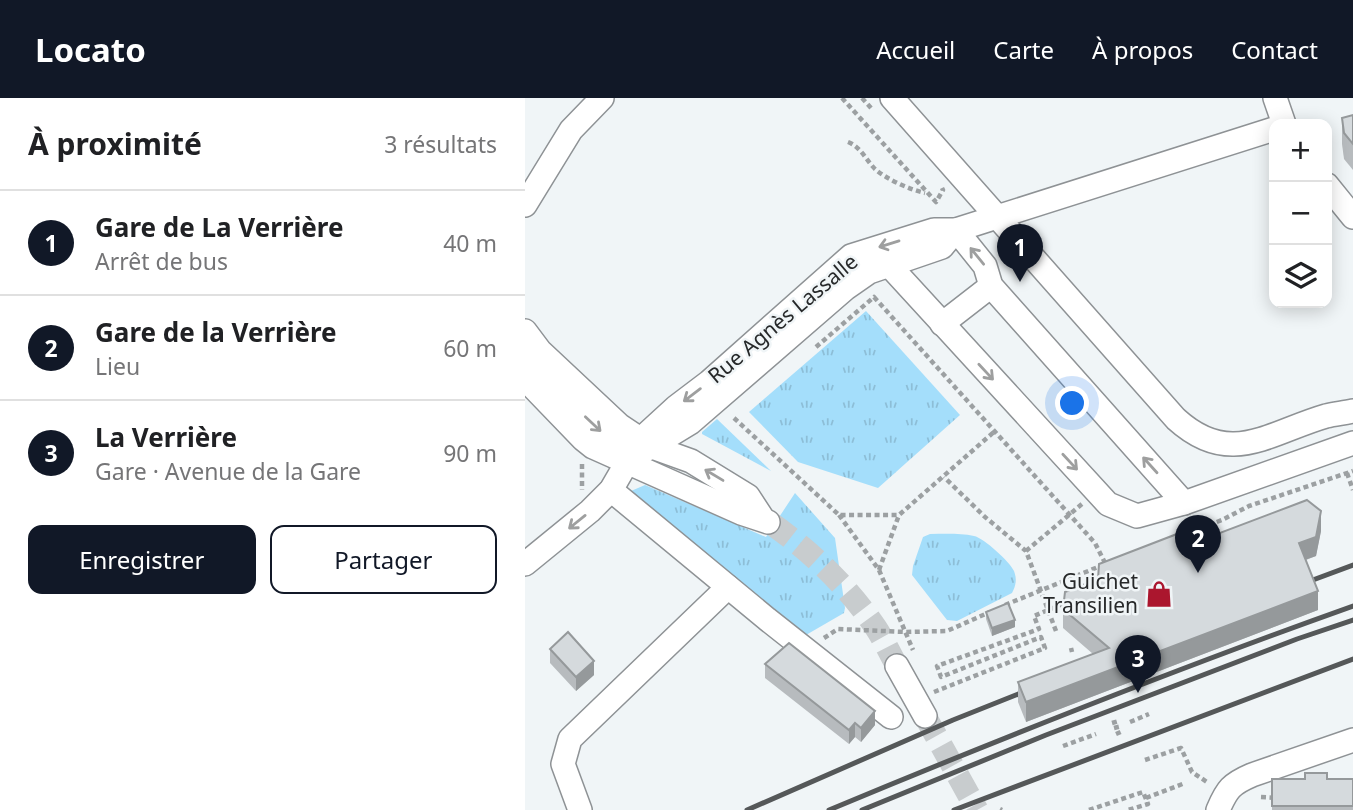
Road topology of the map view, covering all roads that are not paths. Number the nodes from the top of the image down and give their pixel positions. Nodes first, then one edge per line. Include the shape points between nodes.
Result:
1 (602, 98) edge
2 (892, 98) edge
3 (1275, 98) edge
4 (1282, 119) edge
5 (1269, 131) edge
6 (548, 169) junction
7 (525, 186) edge
8 (1332, 191) edge
9 (525, 205) edge
10 (997, 217) junction
11 (1353, 217) edge
12 (955, 230) junction
13 (888, 264) junction
14 (991, 286) junction
15 (942, 324) junction
16 (525, 331) edge
17 (525, 361) edge
18 (525, 379) edge
19 (1353, 411) edge
20 (1353, 443) edge
21 (639, 450) junction
22 (611, 490) junction
23 (1184, 503) junction
24 (767, 522) tunnel mouth
25 (525, 564) edge
26 (728, 587) junction
27 (905, 659) tunnel mouth
28 (925, 716) tunnel mouth
29 (891, 717) dead end
30 (1353, 740) edge
31 (580, 810) edge
32 (1218, 810) edge

1 - 6 street via 571,130
2 - 10 street
3 - 4 street
5 - 10 street, Rue Agnès Lassalle
6 - 7 street
6 - 9 street
8 - 11 street
10 - 12 street, Rue Agnès Lassalle
10 - 19 street via 1176,419 1199,436 1221,443 1244,443
12 - 13 street, Rue Agnès Lassalle via 941,247
14 -> 12 street via 985,266
12 -> 21 street, Rue Agnès Lassalle via 934,230 851,256 676,407
13 - 15 street
13 - 21 street, Rue Agnès Lassalle via 846,288 690,424
14 - 15 street
23 -> 14 street
15 -> 23 street via 1108,505 1137,516
16 - 21 street
17 -> 21 street via 603,433
18 - 21 street via 593,447
20 - 23 street
21 - 22 street
21 - 24 street via 691,461 748,496
22 -> 25 street
22 - 26 street
26 - 29 street
26 - 31 street via 570,739 563,764
27 - 28 street
30 - 32 street via 1238,781 1226,792

